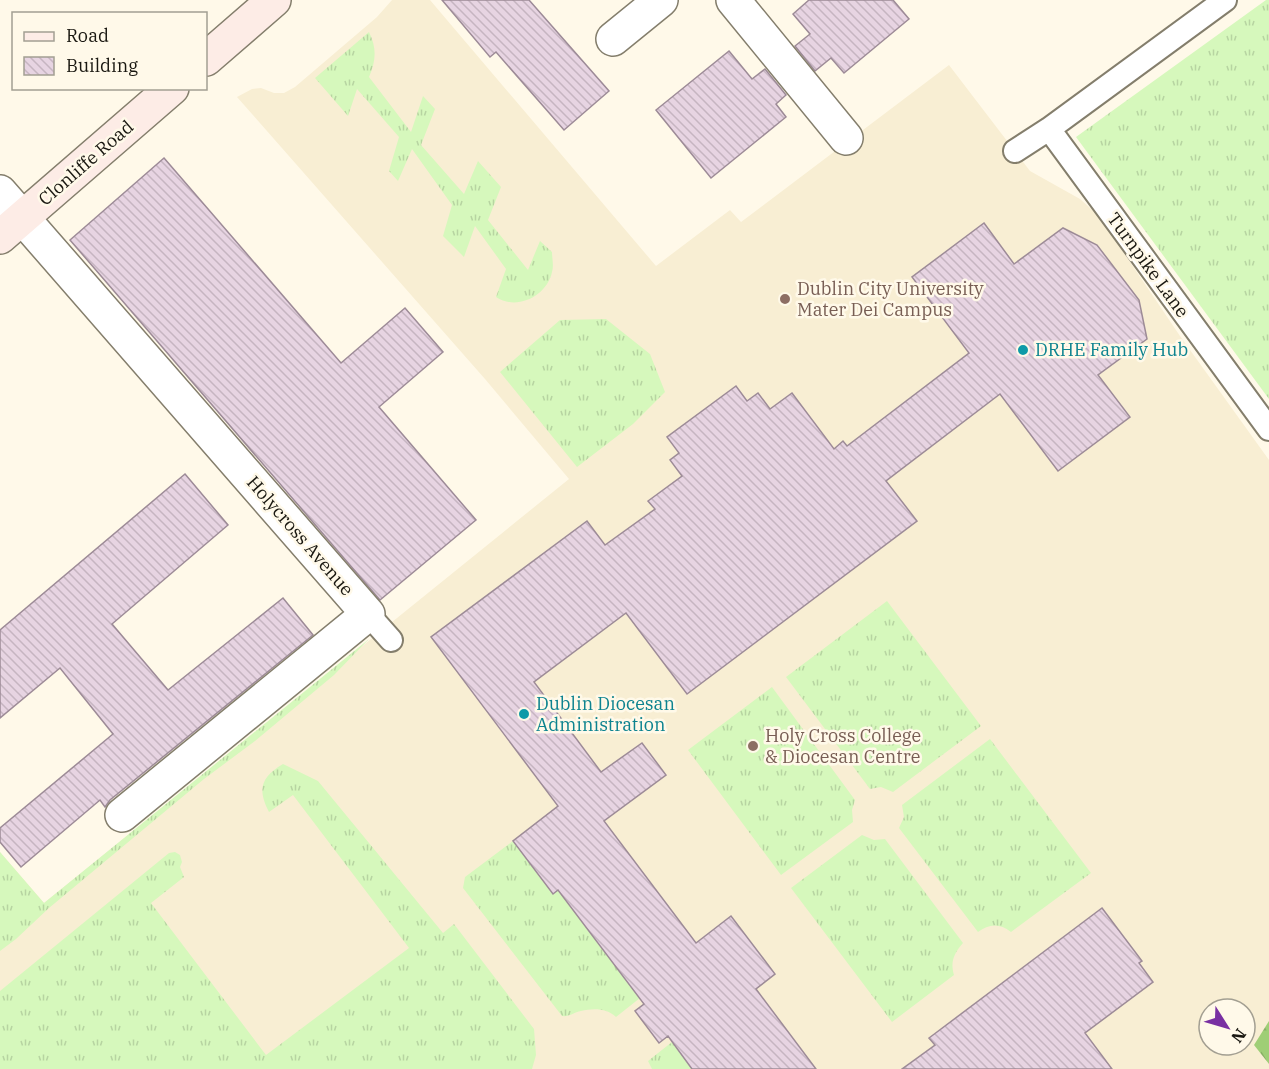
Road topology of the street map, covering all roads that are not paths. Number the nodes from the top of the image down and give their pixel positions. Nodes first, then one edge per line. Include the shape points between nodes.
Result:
1 (274, 0) edge
2 (661, 0) edge
3 (734, 0) edge
4 (1225, 0) edge
5 (613, 39) dead end
6 (207, 58) edge
7 (170, 90) edge
8 (1049, 129) junction
9 (846, 138) dead end
10 (1015, 151) dead end
11 (0, 192) edge
12 (11, 227) edge
13 (1269, 429) edge
14 (368, 614) junction
15 (392, 640) dead end
16 (122, 815) dead end

1 - 6 main road
2 - 5 street
3 - 9 street
4 - 8 lane
7 - 12 main road, Clonliffe Road
8 - 10 lane
8 - 13 lane, Turnpike Lane
11 - 12 street, Holycross Avenue
12 - 14 street, Holycross Avenue
14 - 15 lane
14 - 16 street

